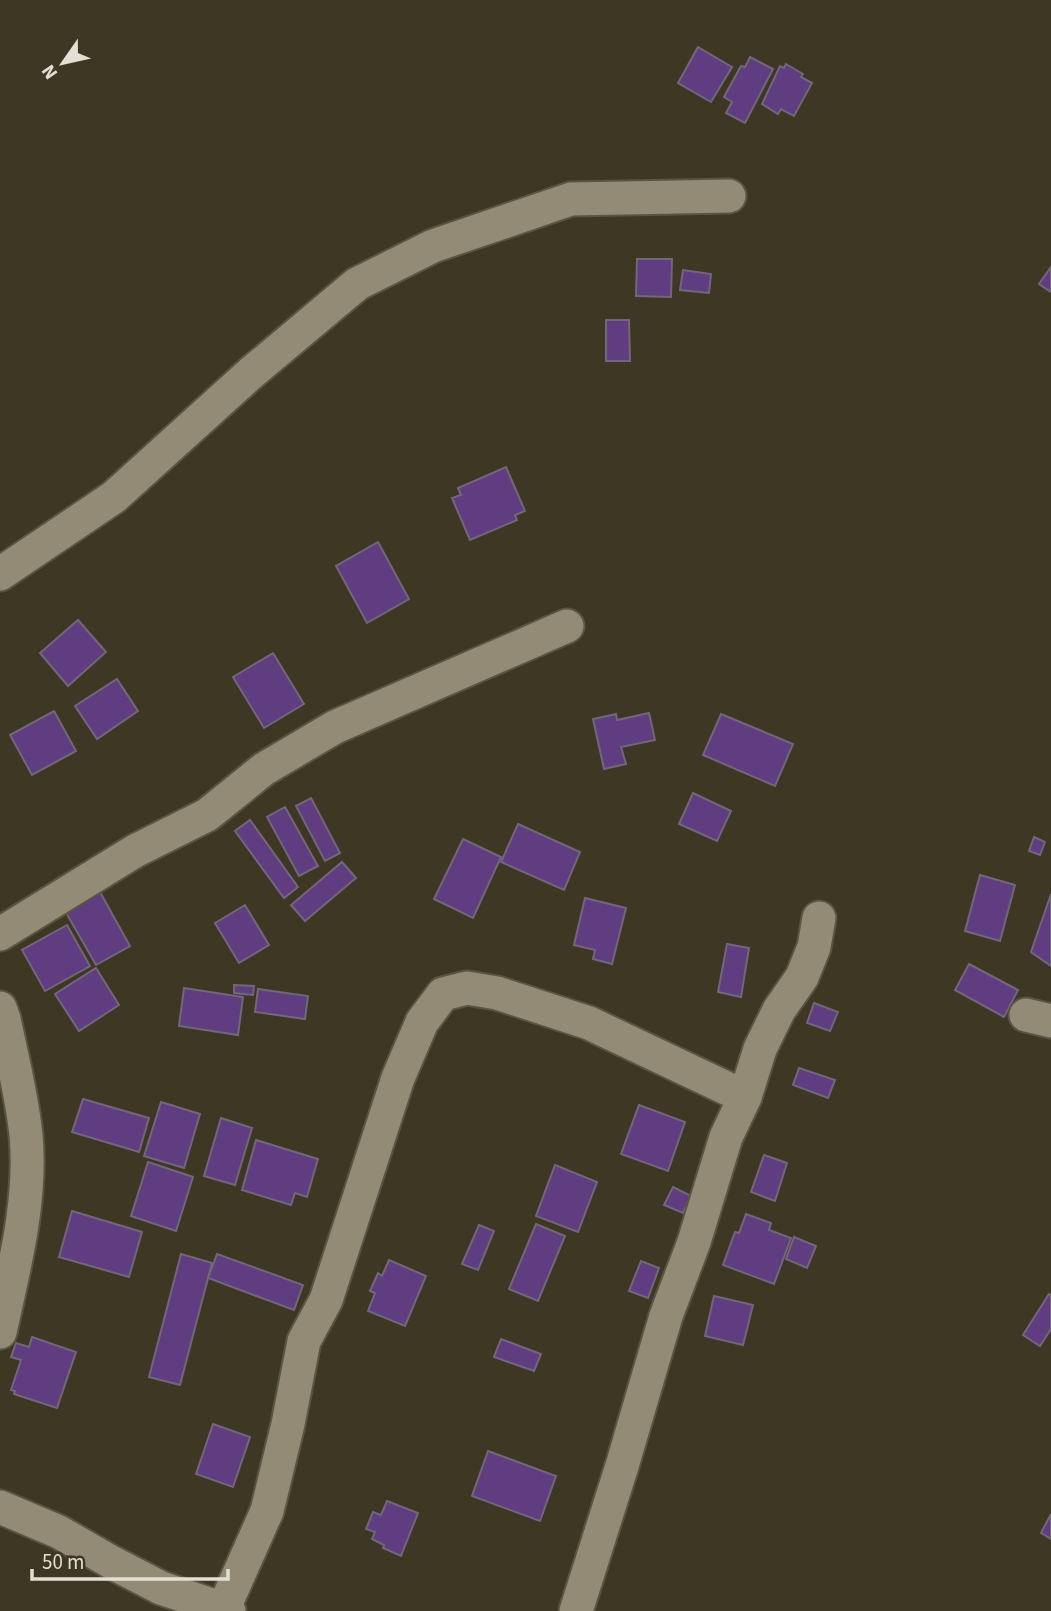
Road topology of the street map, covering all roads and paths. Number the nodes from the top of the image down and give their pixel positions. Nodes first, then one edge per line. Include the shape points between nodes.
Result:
1 (729, 197) dead end
2 (0, 575) edge
3 (567, 626) dead end
4 (818, 918) dead end
5 (0, 934) edge
6 (0, 1008) edge
7 (746, 1097) junction
8 (13, 1192) edge
9 (0, 1332) edge
10 (0, 1507) edge
11 (226, 1610) edge
12 (576, 1611) edge

1 - 2 street via 571,199 433,246 357,284 114,497
3 - 5 street via 335,727 264,769 207,816 135,852
4 - 7 street via 814,947 802,977 760,1049
6 - 8 street via 26,1136
7 - 11 street via 589,1023 497,993 467,988 443,994 422,1022 398,1078 326,1300 304,1341 267,1511
7 - 12 street via 726,1137 666,1316
8 - 9 street via 17,1257
10 - 11 street via 59,1532 160,1588

